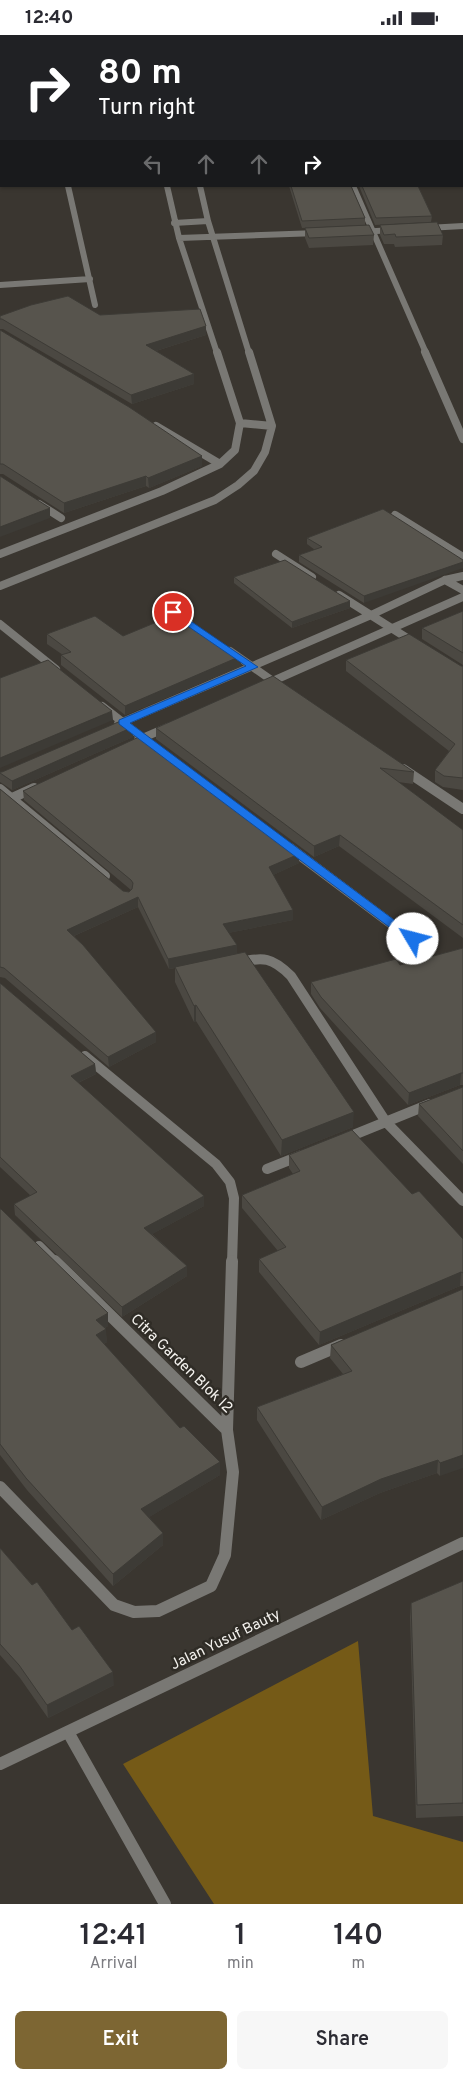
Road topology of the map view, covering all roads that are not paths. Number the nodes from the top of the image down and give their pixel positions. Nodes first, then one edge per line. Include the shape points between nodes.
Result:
1 (68, 187) edge
2 (166, 187) edge
3 (200, 187) edge
4 (354, 187) edge
5 (208, 221) junction
6 (174, 223) junction
7 (463, 226) edge
8 (423, 229) edge
9 (404, 230) edge
10 (374, 231) junction
11 (355, 232) edge
12 (326, 233) edge
13 (213, 237) junction
14 (179, 238) junction
15 (90, 279) junction
16 (0, 285) edge
17 (96, 305) dead end
18 (452, 412) junction
19 (463, 412) edge
20 (240, 423) junction
21 (152, 424) edge
22 (272, 427) junction
23 (463, 439) edge
24 (220, 464) junction
25 (30, 499) edge
26 (394, 515) edge
27 (61, 518) edge
28 (0, 554) edge
29 (276, 555) dead end
30 (463, 557) edge
31 (463, 576) edge
32 (446, 581) junction
33 (0, 586) edge
34 (463, 589) edge
35 (463, 597) edge
36 (173, 612) dead end
37 (371, 615) junction
38 (0, 624) edge
39 (197, 629) edge
40 (392, 629) junction
41 (221, 645) edge
42 (424, 648) edge
43 (253, 667) junction
44 (62, 674) edge
45 (273, 681) junction
46 (281, 687) edge
47 (255, 689) edge
48 (92, 698) edge
49 (123, 722) junction
50 (177, 723) edge
51 (105, 730) edge
52 (143, 738) junction
53 (125, 746) edge
54 (158, 750) edge
55 (397, 765) edge
56 (47, 782) edge
57 (0, 789) edge
58 (12, 798) junction
59 (463, 809) edge
60 (286, 845) edge
61 (113, 883) edge
62 (413, 939) dead end
63 (230, 964) edge
64 (77, 1049) edge
65 (438, 1101) edge
66 (386, 1122) junction
67 (331, 1144) edge
68 (313, 1151) edge
69 (267, 1169) dead end
70 (463, 1201) edge
71 (29, 1237) edge
72 (355, 1339) edge
73 (301, 1362) dead end
74 (227, 1430) junction
75 (0, 1487) edge
76 (463, 1543) edge
77 (68, 1731) junction
78 (0, 1764) edge
79 (165, 1904) edge

1 - 15 street
2 - 6 street
3 - 5 street
4 - 10 street
5 - 6 street
5 - 13 street
6 - 14 street
7 - 8 street
9 - 10 street
10 - 11 street
10 - 18 street
12 - 13 street
13 - 14 street
13 - 22 street
14 - 20 street
15 - 16 street
15 - 17 street
18 - 19 street
18 - 23 street
20 - 22 street
20 - 24 street via 235,449
21 - 24 street
22 - 33 street via 261,462 236,488 215,500
24 - 28 street via 162,491
25 - 27 street
26 - 30 street
29 - 37 street
31 - 32 street
32 - 34 street
32 - 37 street
35 - 40 street
36 - 39 street
37 - 40 street
37 - 43 street
38 - 44 street
40 - 42 street
40 - 45 street
41 - 43 street
43 - 45 street
43 - 49 street
45 - 46 street
45 - 47 street
48 - 49 street
49 - 51 street
49 - 52 street
50 - 52 street
52 - 53 street
52 - 54 street
55 - 59 street
56 - 58 street
57 - 58 street
58 - 61 street
60 - 62 street
63 - 66 street via 262,957 278,962 291,976
64 - 74 street via 216,1164 230,1182 234,1198
65 - 66 street
66 - 67 street
66 - 70 street
68 - 69 street
71 - 74 street, Citra Garden Blok I2
72 - 73 street
74 - 75 street, Citra Garden Blok I2 via 232,1471 225,1555 211,1586 158,1611 134,1612 114,1605
76 - 77 street, Jalan Yusuf Bauty
77 - 78 street, Jalan Yusuf Bauty
77 - 79 street

